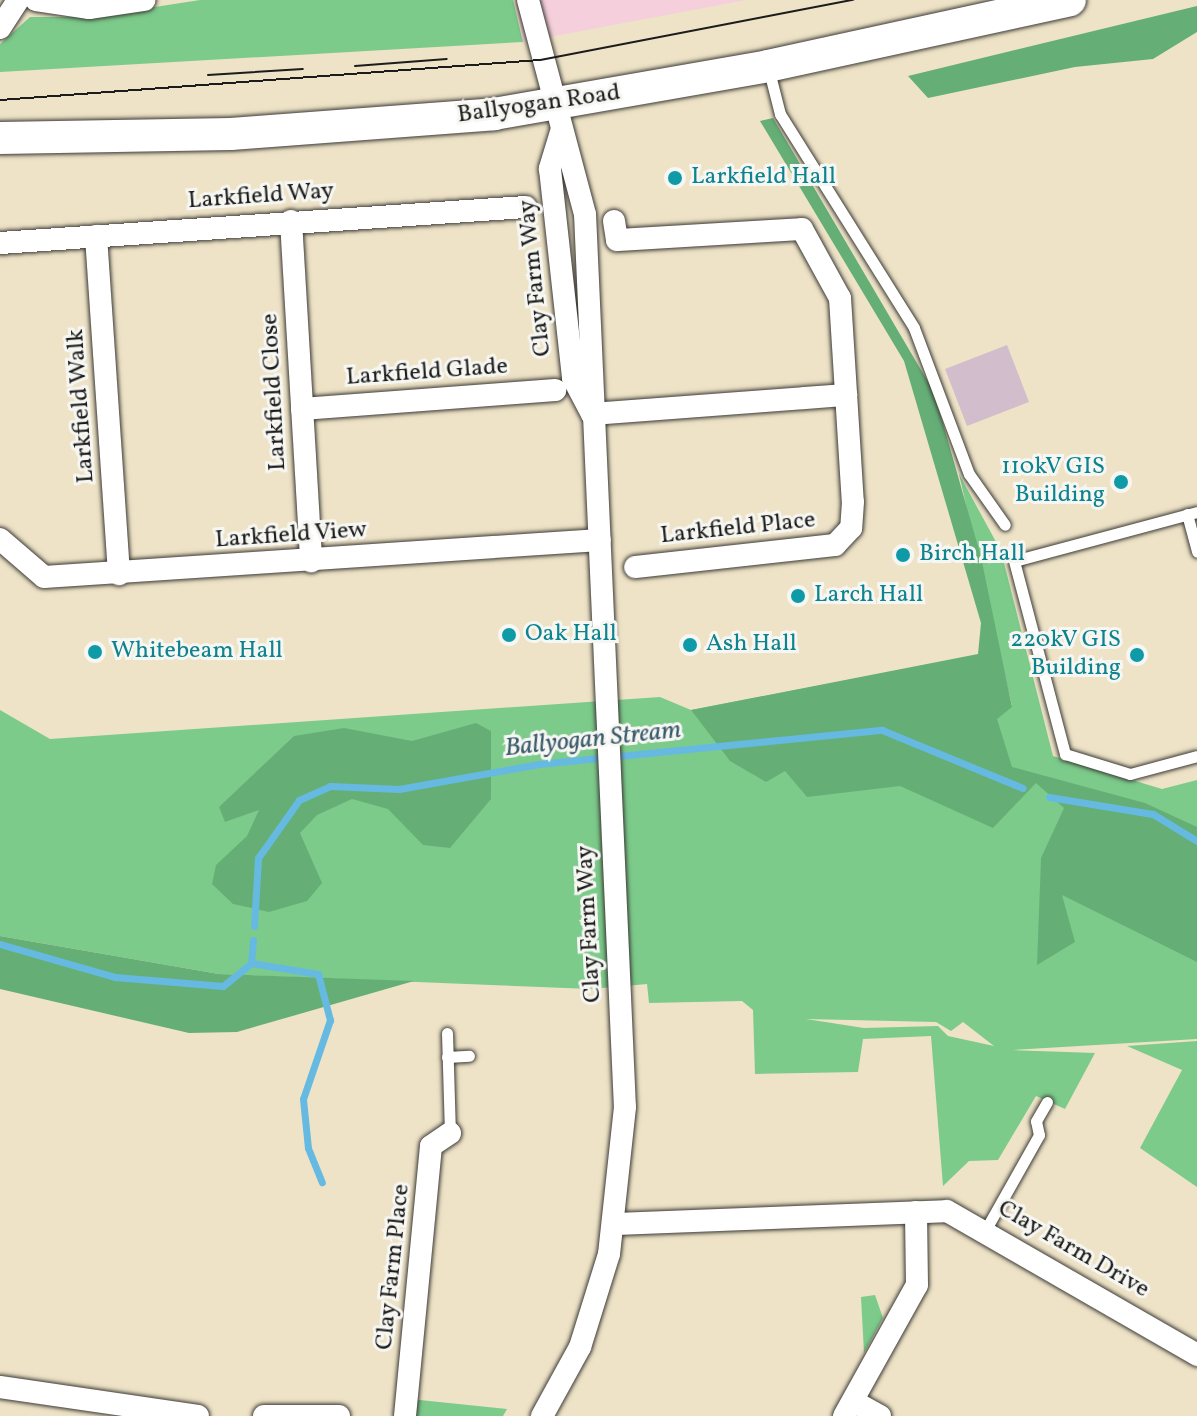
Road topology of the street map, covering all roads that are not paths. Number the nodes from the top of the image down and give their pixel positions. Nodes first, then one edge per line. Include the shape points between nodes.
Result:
1 (18, 0) edge
2 (36, 0) edge
3 (144, 0) edge
4 (528, 0) edge
5 (1070, 0) edge
6 (0, 28) edge
7 (768, 66) junction
8 (557, 119) junction
9 (0, 138) edge
10 (526, 207) dead end
11 (291, 221) junction
12 (614, 221) dead end
13 (96, 236) junction
14 (0, 243) edge
15 (555, 390) dead end
16 (846, 395) junction
17 (302, 409) junction
18 (592, 414) junction
19 (1192, 513) edge
20 (1005, 525) dead end
21 (0, 539) edge
22 (600, 540) junction
23 (1197, 552) edge
24 (311, 561) junction
25 (635, 567) dead end
26 (119, 574) junction
27 (1197, 756) edge
28 (447, 1033) dead end
29 (469, 1056) dead end
30 (447, 1057) junction
31 (1047, 1102) dead end
32 (450, 1133) joint
33 (916, 1212) junction
34 (614, 1224) junction
35 (986, 1229) junction
36 (1197, 1355) edge
37 (0, 1387) edge
38 (849, 1408) edge
39 (198, 1416) edge
40 (264, 1416) edge
41 (339, 1416) edge
42 (405, 1416) edge
43 (542, 1416) edge
44 (880, 1416) edge

1 - 6 street
2 - 3 street via 89,8
4 - 8 street, Clay Farm Way
5 - 7 street, Ballyogan Road
7 - 8 street, Ballyogan Road
7 - 20 lane via 786,126 914,328 969,474
8 - 9 street, Ballyogan Road
8 - 18 street, Clay Farm Way via 574,153 585,214 598,393
10 - 11 street, Larkfield Way
11 - 13 street, Larkfield Way
11 - 17 street, Larkfield Close
12 - 16 street, Larkfield Place via 617,240 802,229 840,298
13 - 14 street, Larkfield Way
13 - 26 street, Larkfield Walk
15 - 17 street, Larkfield Glade
16 - 18 street
16 - 25 street, Larkfield Place via 851,528 835,545
17 - 24 street, Larkfield Close
18 - 22 street, Clay Farm Way
19 - 23 lane
19 - 27 lane via 1014,561 1065,754 1130,774
21 - 26 street, Larkfield View via 37,576
22 - 24 street, Larkfield View
22 - 34 street, Clay Farm Way via 624,1137
24 - 26 street, Larkfield View
28 - 30 lane
29 - 30 lane
30 - 32 lane
31 - 35 lane via 1036,1121 1039,1135
32 - 42 street, Clay Farm Place via 431,1146
33 - 34 street, Clay Farm Drive
33 - 35 street, Clay Farm Drive via 947,1211
33 - 38 street via 917,1285
34 - 43 street, Clay Farm Way via 580,1347
35 - 36 street, Clay Farm Drive
37 - 39 street
38 - 44 street
40 - 41 street

